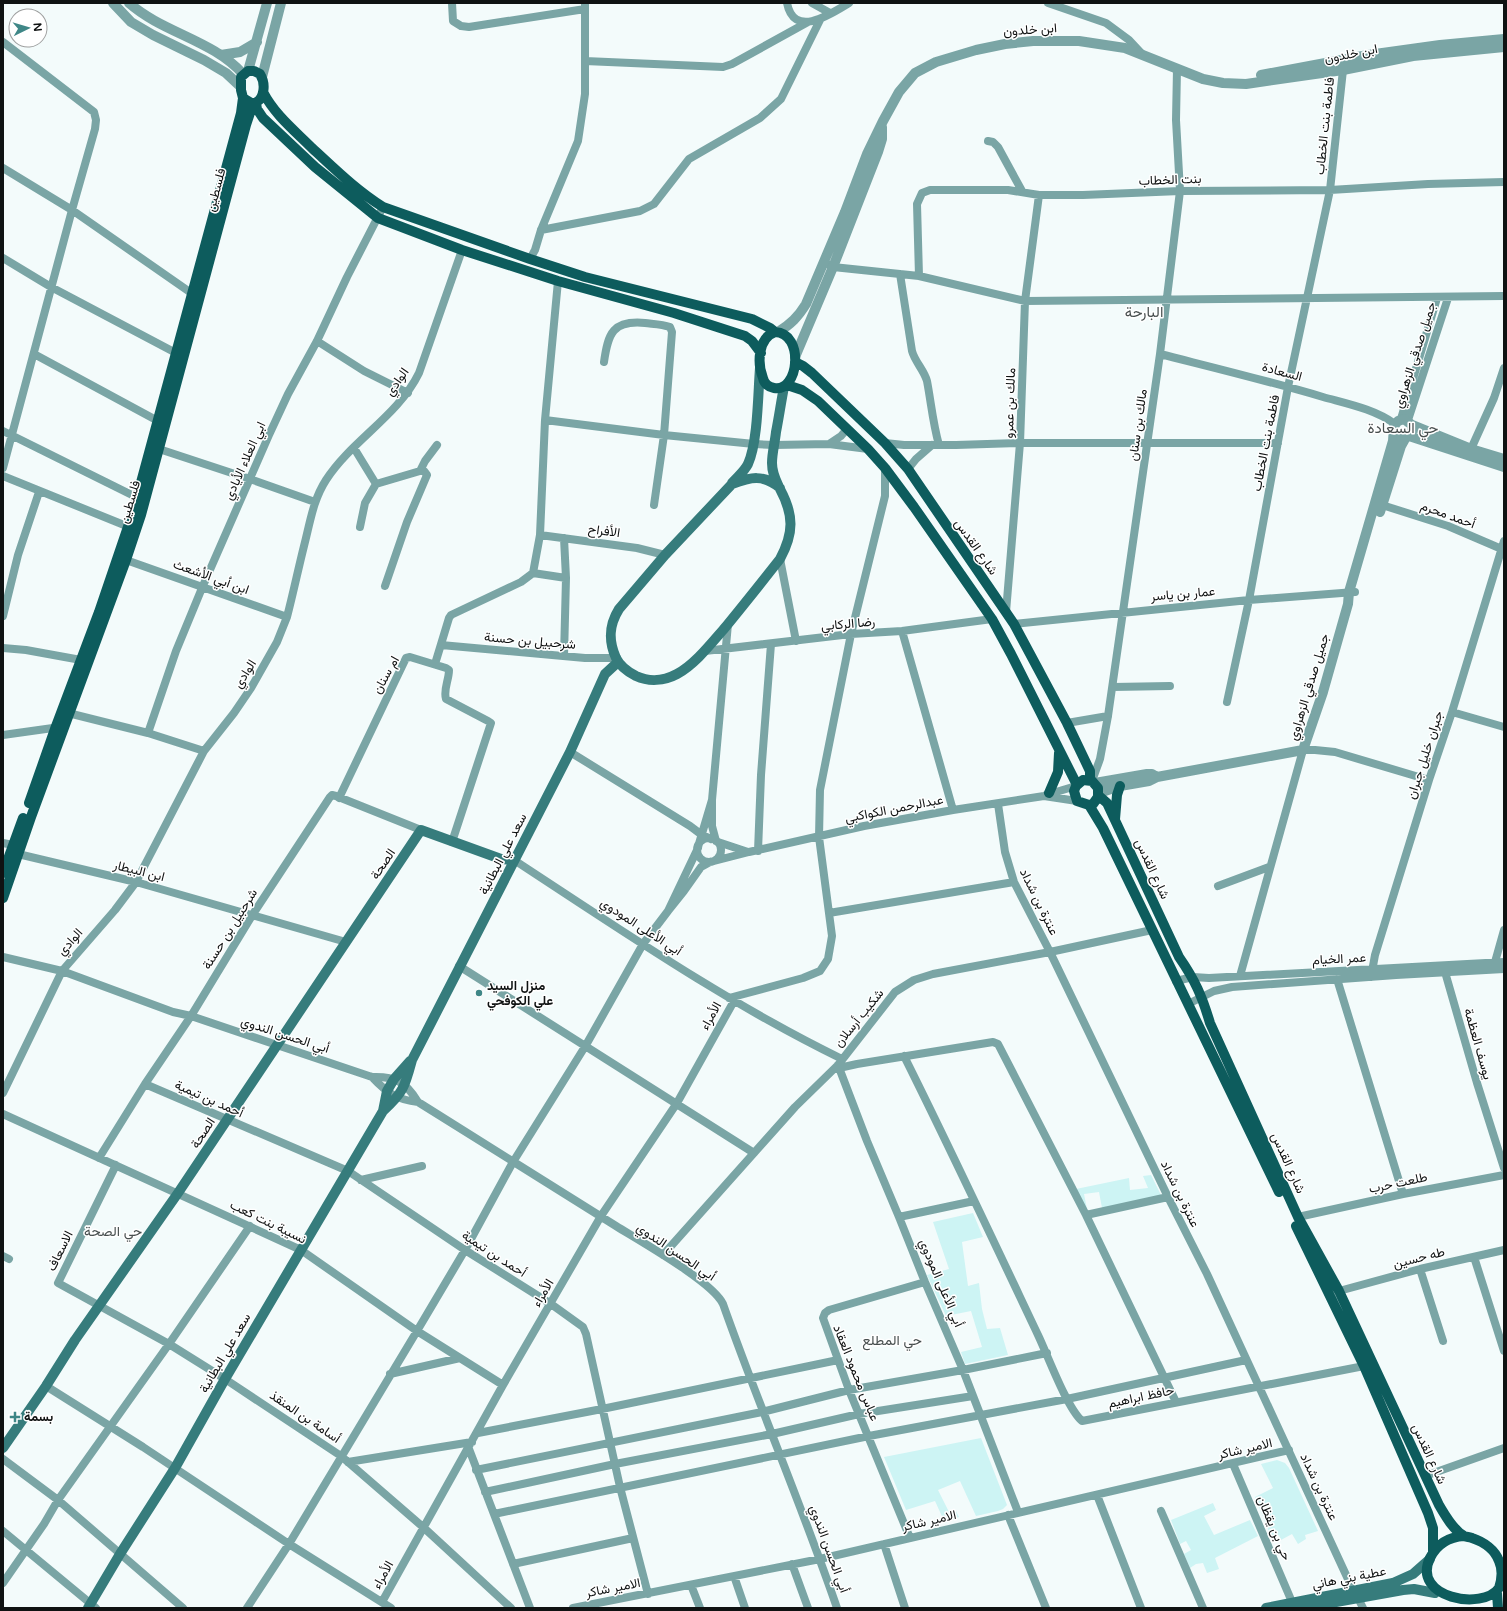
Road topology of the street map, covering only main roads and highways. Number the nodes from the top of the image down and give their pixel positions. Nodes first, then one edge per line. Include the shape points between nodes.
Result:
1 (263, 92) junction
2 (243, 98) junction
3 (255, 104) junction
4 (263, 118) junction
5 (246, 125) junction
6 (195, 296) junction
7 (722, 312) junction
8 (716, 326) junction
9 (776, 332) junction
10 (761, 353) junction
11 (795, 360) junction
12 (760, 368) junction
13 (785, 386) junction
14 (169, 399) junction
15 (732, 484) junction
16 (780, 488) junction
17 (617, 660) junction
18 (65, 712) junction
19 (1059, 749) junction
20 (1092, 781) junction
21 (1076, 785) junction
22 (1120, 786) road end
23 (1046, 794) road end
24 (1099, 794) junction
25 (1089, 805) junction
26 (1115, 821) junction
27 (421, 830) joint
28 (11, 847) edge
29 (514, 860) junction
30 (3, 873) edge
31 (3, 898) edge
32 (412, 1060) junction
33 (383, 1111) junction
34 (3, 1448) edge
35 (1464, 1536) junction
36 (1489, 1547) junction
37 (1504, 1549) edge
38 (1431, 1556) junction
39 (1501, 1585) edge
40 (1435, 1593) junction
41 (1356, 1594) junction
42 (92, 1607) edge
43 (1462, 1607) edge
44 (1266, 1608) edge
45 (1303, 1608) edge
46 (1498, 1608) edge

1 - 2 main road via 262,78 257,72 246,73 241,87
1 - 3 main road
1 - 7 main road via 283,120 348,182 383,207 585,277
2 - 3 main road
2 - 6 main road, فلسطين
3 - 4 main road
3 - 5 main road, فلسطين
4 - 5 main road via 254,119
4 - 8 main road via 315,167 378,218 462,250 558,281
5 - 6 main road, فلسطين
6 - 14 main road, فلسطين
6 - 14 main road, فلسطين via 176,353
7 - 8 main road
7 - 9 main road via 752,319
8 - 10 main road via 745,336
9 - 10 main road via 763,341
9 - 11 main road via 784,334 793,344
10 - 12 main road
11 - 13 main road via 791,379
11 - 20 main road, شارع القدس via 808,369 885,443 908,469 1014,624 1067,723 1090,771
12 - 13 main road via 766,384 775,388
12 - 15 main road via 754,444 748,463
13 - 16 main road via 772,462 775,480
13 - 19 main road via 794,387 818,401 868,448 885,468 992,619
14 - 18 main road, فلسطين via 158,421 129,527
14 - 18 main road, فلسطين via 159,449 126,560
15 - 16 main road via 763,478
15 - 17 main road via 665,555 619,609 614,617 610,641
16 - 17 main road via 791,519 790,538 780,559 705,651 679,674 655,680 630,673
17 - 29 main road, سعد علي البطانية via 605,674 570,752
18 - 28 main road, فلسطين
19 - 21 main road
19 - 23 main road via 1058,772
20 - 21 main road via 1082,780
20 - 24 main road
21 - 25 main road via 1074,791 1077,801
22 - 26 main road via 1116,795
24 - 25 main road via 1096,801
24 - 26 main road, شارع القدس via 1107,803
25 - 38 main road via 1103,828 1364,1366 1428,1513 1434,1536
26 - 35 main road, شارع القدس via 1179,957 1193,976 1210,1023 1298,1217 1339,1291 1443,1512
27 - 29 main road, أبي الأعلى المودوي via 501,859
27 - 34 main road, الصحة via 178,1193
28 - 30 main road, فلسطين
28 - 31 main road, فلسطين
29 - 32 main road, سعد علي البطانية
32 - 33 main road, سعد علي البطانية via 405,1085 398,1097
32 - 33 main road, سعد علي البطانية via 394,1079 387,1091
33 - 42 main road, سعد علي البطانية via 225,1378 175,1468 120,1554
35 - 36 main road
35 - 38 main road via 1446,1540
36 - 37 main road
36 - 39 main road via 1500,1564
38 - 40 main road via 1426,1573
38 - 41 main road, عطية بني هاني via 1403,1580
39 - 43 main road via 1490,1600 1482,1605
39 - 46 main road
40 - 41 main road via 1414,1589
40 - 43 main road
41 - 44 main road, عطية بني هاني
41 - 45 main road

